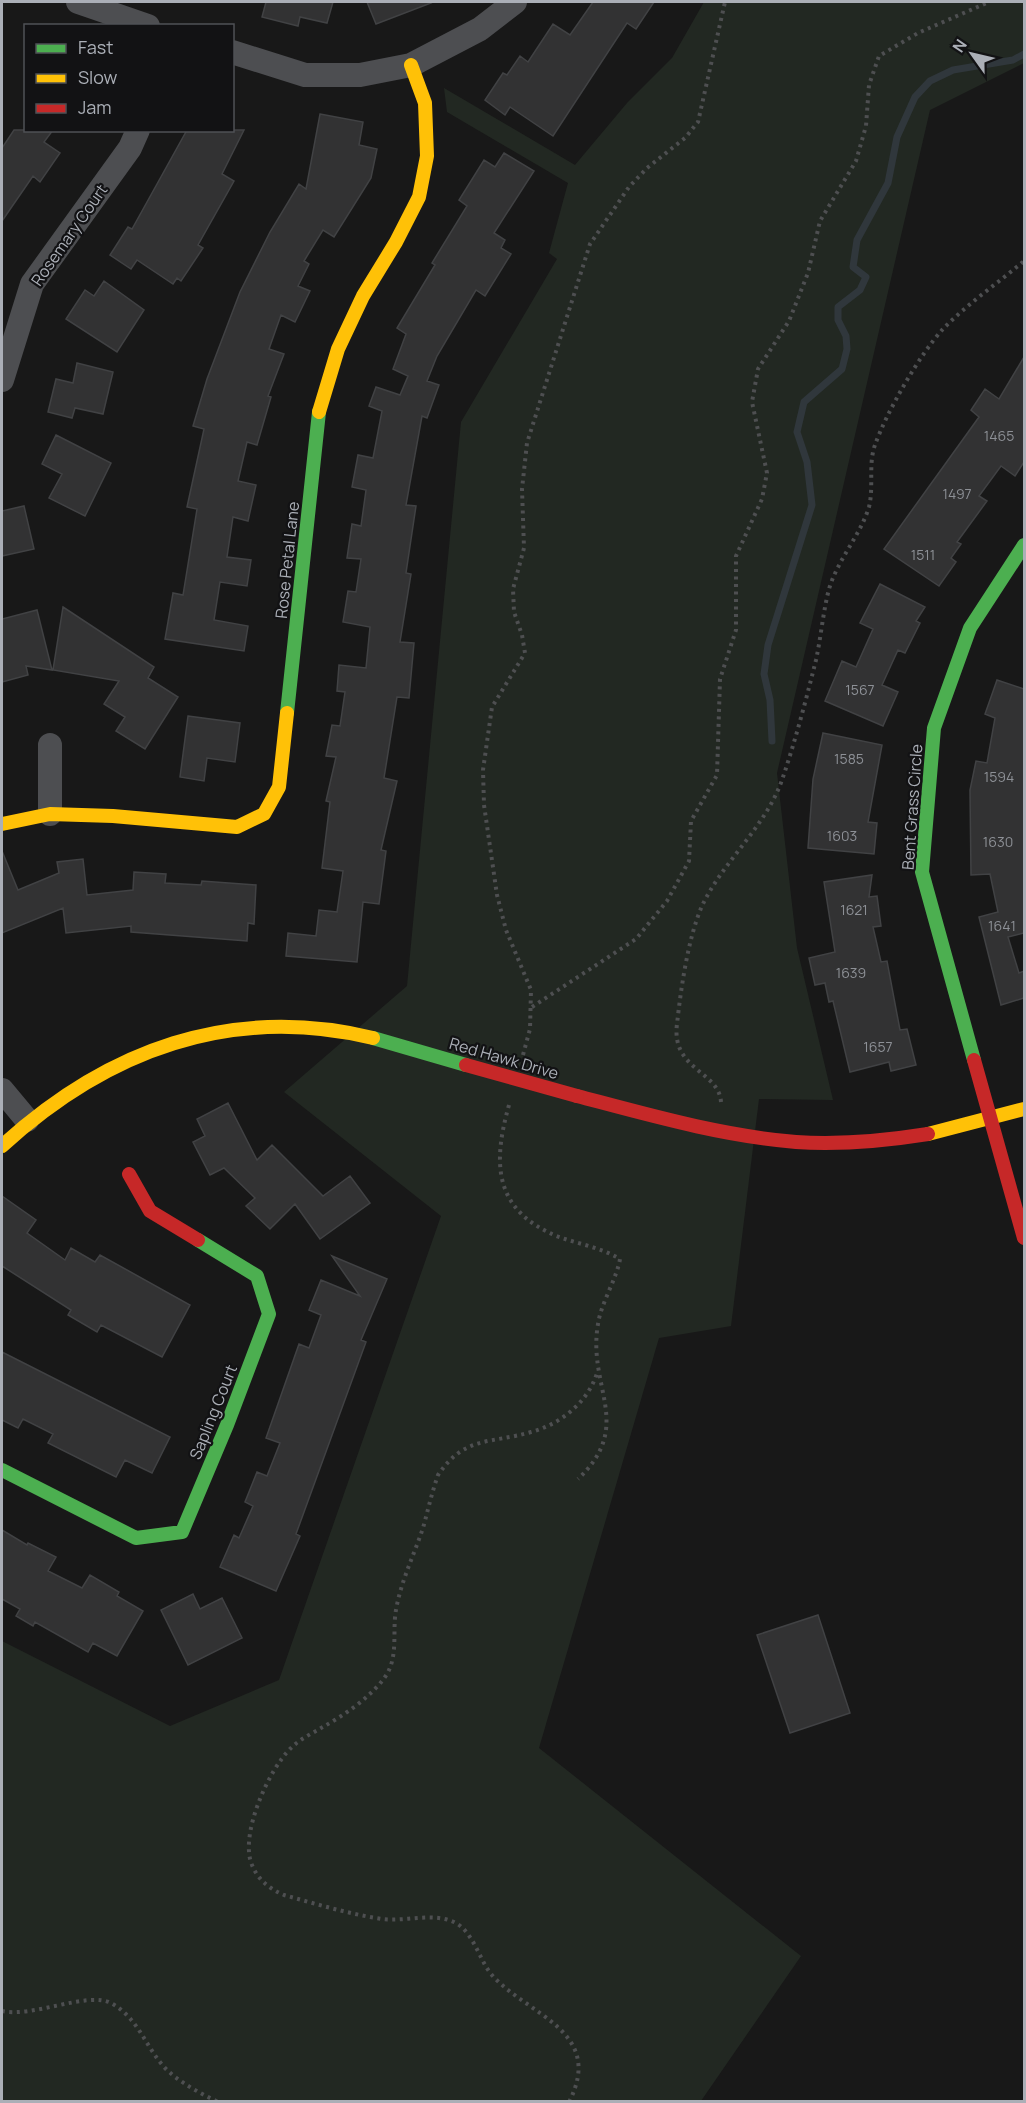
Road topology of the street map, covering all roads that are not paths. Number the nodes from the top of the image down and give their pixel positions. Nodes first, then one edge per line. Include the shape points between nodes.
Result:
1 (78, 2) edge
2 (515, 2) edge
3 (142, 24) edge
4 (234, 53) edge
5 (411, 65) junction
6 (137, 132) edge
7 (2, 380) edge
8 (1024, 545) edge
9 (50, 745) dead end
10 (50, 814) junction
11 (2, 824) edge
12 (2, 1090) edge
13 (1024, 1109) edge
14 (27, 1120) junction
15 (990, 1121) junction
16 (2, 1146) edge
17 (129, 1174) dead end
18 (1024, 1238) edge
19 (2, 1470) edge

1 - 3 street
2 - 5 street via 480,29
4 - 5 street via 305,75 360,75
5 - 10 street, Rose Petal Lane via 425,103 428,156 419,197 338,349 316,422 279,787 264,814 237,827
6 - 7 street, Rosemary Court via 130,148 32,284
8 - 15 street, Bent Grass Circle via 970,628 934,728 922,872
9 - 10 street
10 - 11 street, Rose Petal Lane
12 - 14 street
13 - 15 street, Red Hawk Drive
14 - 15 street, Red Hawk Drive, bridge via 67,1090 108,1068 164,1046 227,1031 285,1028 328,1029 365,1036 577,1096 766,1139 826,1143 901,1137
14 - 16 street, Red Hawk Drive
15 - 18 street, Bent Grass Circle
17 - 19 street, Sapling Court via 150,1211 256,1276 269,1314 182,1532 136,1538

